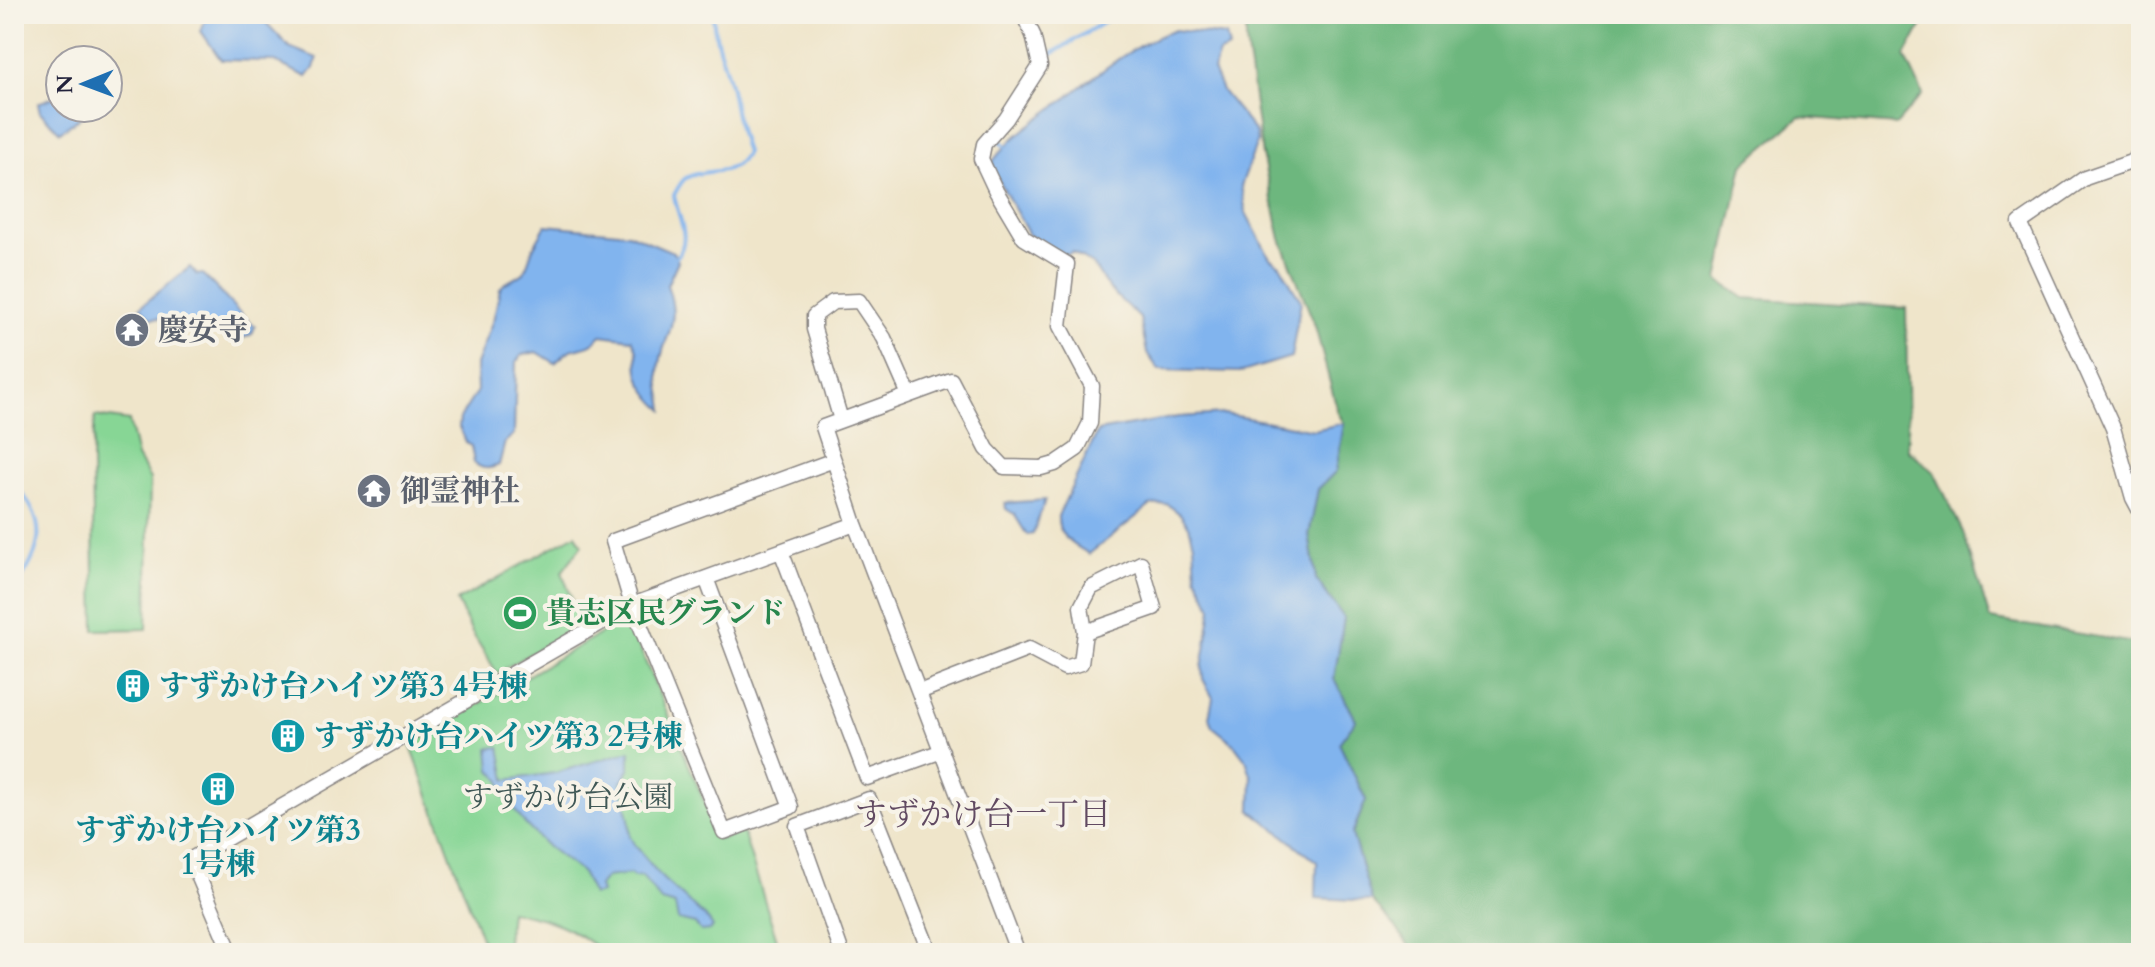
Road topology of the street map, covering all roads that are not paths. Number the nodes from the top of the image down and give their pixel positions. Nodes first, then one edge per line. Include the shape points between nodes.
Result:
1 (1023, 14) edge
2 (2141, 153) edge
3 (909, 395) junction
4 (841, 420) junction
5 (834, 460) junction
6 (2141, 513) edge
7 (855, 524) junction
8 (781, 551) junction
9 (706, 578) junction
10 (632, 605) junction
11 (1085, 632) junction
12 (919, 692) junction
13 (942, 751) junction
14 (231, 953) edge
15 (842, 953) edge
16 (930, 953) edge
17 (1018, 953) edge

1 - 3 street via 1040,66 984,144 981,159 1024,238 1067,264 1060,326 1092,386 1090,423 1077,449 1055,464 1004,467 987,449 951,380
2 - 6 street via 2131,162 2085,178 2020,223 2113,428
3 - 4 street
3 - 4 street via 884,338 859,301 833,302 814,316 814,329
4 - 5 street via 823,427
5 - 7 street
5 - 10 street via 613,541
7 - 8 street
7 - 12 street
8 - 9 street
8 - 13 street via 867,778
9 - 10 street
9 - 10 street via 791,807 746,824 724,832
10 - 14 street via 191,859
11 - 11 street via 1154,608 1141,563 1091,588 1081,607
11 - 12 street via 1081,663 1065,668 1029,649
12 - 13 street
13 - 17 street
15 - 16 street via 797,826 869,799

